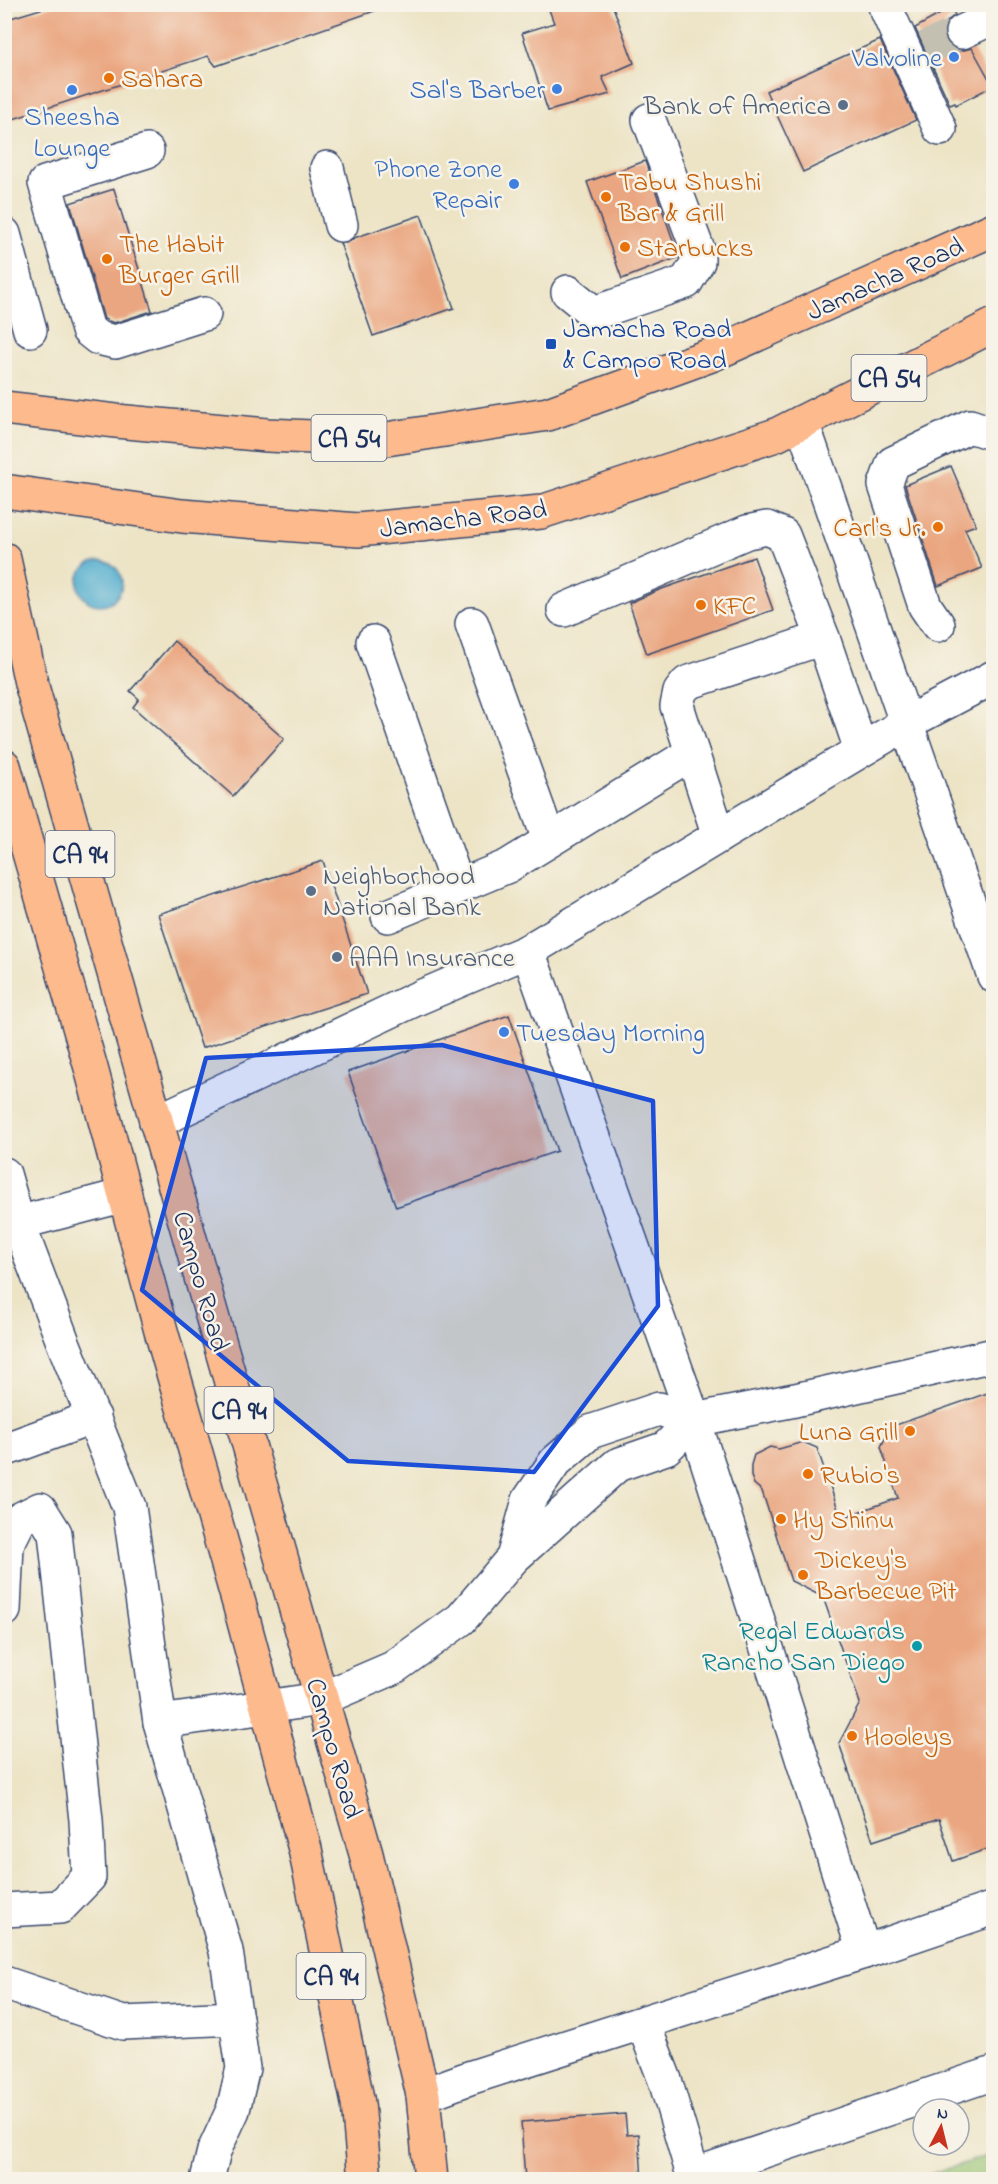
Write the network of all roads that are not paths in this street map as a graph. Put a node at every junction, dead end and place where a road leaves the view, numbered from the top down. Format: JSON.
{"nodes":[{"id":1,"x":884,"y":4,"type":"edge"},
{"id":2,"x":989,"y":4,"type":"edge"},
{"id":3,"x":993,"y":13,"type":"edge"},
{"id":4,"x":993,"y":18,"type":"edge"},
{"id":5,"x":962,"y":32,"type":"tunnel mouth"},
{"id":6,"x":649,"y":120,"type":"dead end"},
{"id":7,"x":940,"y":129,"type":"dead end"},
{"id":8,"x":147,"y":151,"type":"dead end"},
{"id":9,"x":327,"y":168,"type":"dead end"},
{"id":10,"x":341,"y":225,"type":"dead end"},
{"id":11,"x":993,"y":229,"type":"edge"},
{"id":12,"x":4,"y":234,"type":"edge"},
{"id":13,"x":568,"y":292,"type":"dead end"},
{"id":14,"x":204,"y":314,"type":"dead end"},
{"id":15,"x":993,"y":325,"type":"edge"},
{"id":16,"x":30,"y":330,"type":"dead end"},
{"id":17,"x":4,"y":408,"type":"edge"},
{"id":18,"x":802,"y":422,"type":"junction"},
{"id":19,"x":993,"y":434,"type":"edge"},
{"id":20,"x":4,"y":491,"type":"edge"},
{"id":21,"x":4,"y":560,"type":"edge"},
{"id":22,"x":564,"y":610,"type":"dead end"},
{"id":23,"x":472,"y":624,"type":"dead end"},
{"id":24,"x":938,"y":625,"type":"dead end"},
{"id":25,"x":824,"y":638,"type":"junction"},
{"id":26,"x":373,"y":642,"type":"dead end"},
{"id":27,"x":993,"y":677,"type":"edge"},
{"id":28,"x":905,"y":724,"type":"junction"},
{"id":29,"x":861,"y":750,"type":"junction"},
{"id":30,"x":692,"y":753,"type":"junction"},
{"id":31,"x":4,"y":766,"type":"edge"},
{"id":32,"x":719,"y":836,"type":"junction"},
{"id":33,"x":549,"y":840,"type":"junction"},
{"id":34,"x":458,"y":887,"type":"junction"},
{"id":35,"x":388,"y":916,"type":"dead end"},
{"id":36,"x":528,"y":951,"type":"junction"},
{"id":37,"x":993,"y":976,"type":"edge"},
{"id":38,"x":156,"y":1122,"type":"junction"},
{"id":39,"x":4,"y":1173,"type":"edge"},
{"id":40,"x":125,"y":1195,"type":"junction"},
{"id":41,"x":18,"y":1222,"type":"junction"},
{"id":42,"x":993,"y":1354,"type":"edge"},
{"id":43,"x":94,"y":1418,"type":"junction"},
{"id":44,"x":694,"y":1420,"type":"junction"},
{"id":45,"x":4,"y":1450,"type":"edge"},
{"id":46,"x":513,"y":1558,"type":"junction"},
{"id":47,"x":4,"y":1610,"type":"edge"},
{"id":48,"x":321,"y":1699,"type":"junction"},
{"id":49,"x":267,"y":1708,"type":"junction"},
{"id":50,"x":160,"y":1722,"type":"junction"},
{"id":51,"x":993,"y":1908,"type":"edge"},
{"id":52,"x":4,"y":1910,"type":"edge"},
{"id":53,"x":864,"y":1952,"type":"junction"},
{"id":54,"x":4,"y":1983,"type":"edge"},
{"id":55,"x":236,"y":2018,"type":"junction"},
{"id":56,"x":643,"y":2023,"type":"junction"},
{"id":57,"x":993,"y":2073,"type":"edge"},
{"id":58,"x":423,"y":2096,"type":"junction"},
{"id":59,"x":693,"y":2177,"type":"edge"},
{"id":60,"x":207,"y":2180,"type":"edge"},
{"id":61,"x":365,"y":2180,"type":"edge"},
{"id":62,"x":430,"y":2180,"type":"edge"}],
"edges":[{"from":1,"to":7,"type":"lane"},
{"from":2,"to":3,"type":"lane"},
{"from":4,"to":5,"type":"lane"},
{"from":6,"to":13,"type":"lane"},
{"from":8,"to":14,"type":"lane"},
{"from":9,"to":10,"type":"lane"},
{"from":11,"to":17,"type":"main road","name":"Jamacha Road","number":"CA 54"},
{"from":12,"to":16,"type":"lane"},
{"from":15,"to":18,"type":"main road","name":"Jamacha Road","number":"CA 54"},
{"from":18,"to":20,"type":"main road","name":"Jamacha Road","number":"CA 54"},
{"from":18,"to":28,"type":"lane"},
{"from":19,"to":24,"type":"lane"},
{"from":21,"to":38,"type":"main road","name":"Campo Road","number":"CA 94"},
{"from":22,"to":25,"type":"lane"},
{"from":23,"to":33,"type":"lane"},
{"from":25,"to":29,"type":"lane"},
{"from":25,"to":30,"type":"lane"},
{"from":26,"to":34,"type":"lane"},
{"from":27,"to":28,"type":"lane"},
{"from":28,"to":29,"type":"lane"},
{"from":28,"to":37,"type":"lane"},
{"from":29,"to":32,"type":"lane"},
{"from":30,"to":32,"type":"lane"},
{"from":30,"to":33,"type":"lane"},
{"from":31,"to":40,"type":"main road","name":"Campo Road","number":"CA 94"},
{"from":32,"to":36,"type":"lane"},
{"from":33,"to":34,"type":"lane"},
{"from":34,"to":35,"type":"lane"},
{"from":36,"to":38,"type":"lane"},
{"from":36,"to":44,"type":"lane"},
{"from":38,"to":48,"type":"main road","name":"Campo Road","number":"CA 94"},
{"from":39,"to":41,"type":"lane"},
{"from":40,"to":41,"type":"lane"},
{"from":40,"to":49,"type":"main road","name":"Campo Road","number":"CA 94"},
{"from":41,"to":43,"type":"lane"},
{"from":42,"to":44,"type":"lane"},
{"from":43,"to":45,"type":"lane"},
{"from":43,"to":50,"type":"lane"},
{"from":44,"to":46,"type":"lane"},
{"from":44,"to":46,"type":"lane"},
{"from":44,"to":53,"type":"lane"},
{"from":46,"to":48,"type":"lane"},
{"from":47,"to":52,"type":"lane"},
{"from":48,"to":49,"type":"lane"},
{"from":48,"to":58,"type":"main road","name":"Campo Road","number":"CA 94"},
{"from":49,"to":50,"type":"lane"},
{"from":49,"to":61,"type":"main road","name":"Campo Road","number":"CA 94"},
{"from":50,"to":55,"type":"lane"},
{"from":51,"to":53,"type":"lane"},
{"from":53,"to":56,"type":"lane"},
{"from":54,"to":55,"type":"lane"},
{"from":55,"to":60,"type":"lane"},
{"from":56,"to":58,"type":"lane"},
{"from":56,"to":59,"type":"lane"},
{"from":57,"to":59,"type":"lane"},
{"from":58,"to":62,"type":"main road","name":"Campo Road","number":"CA 94"}]}
